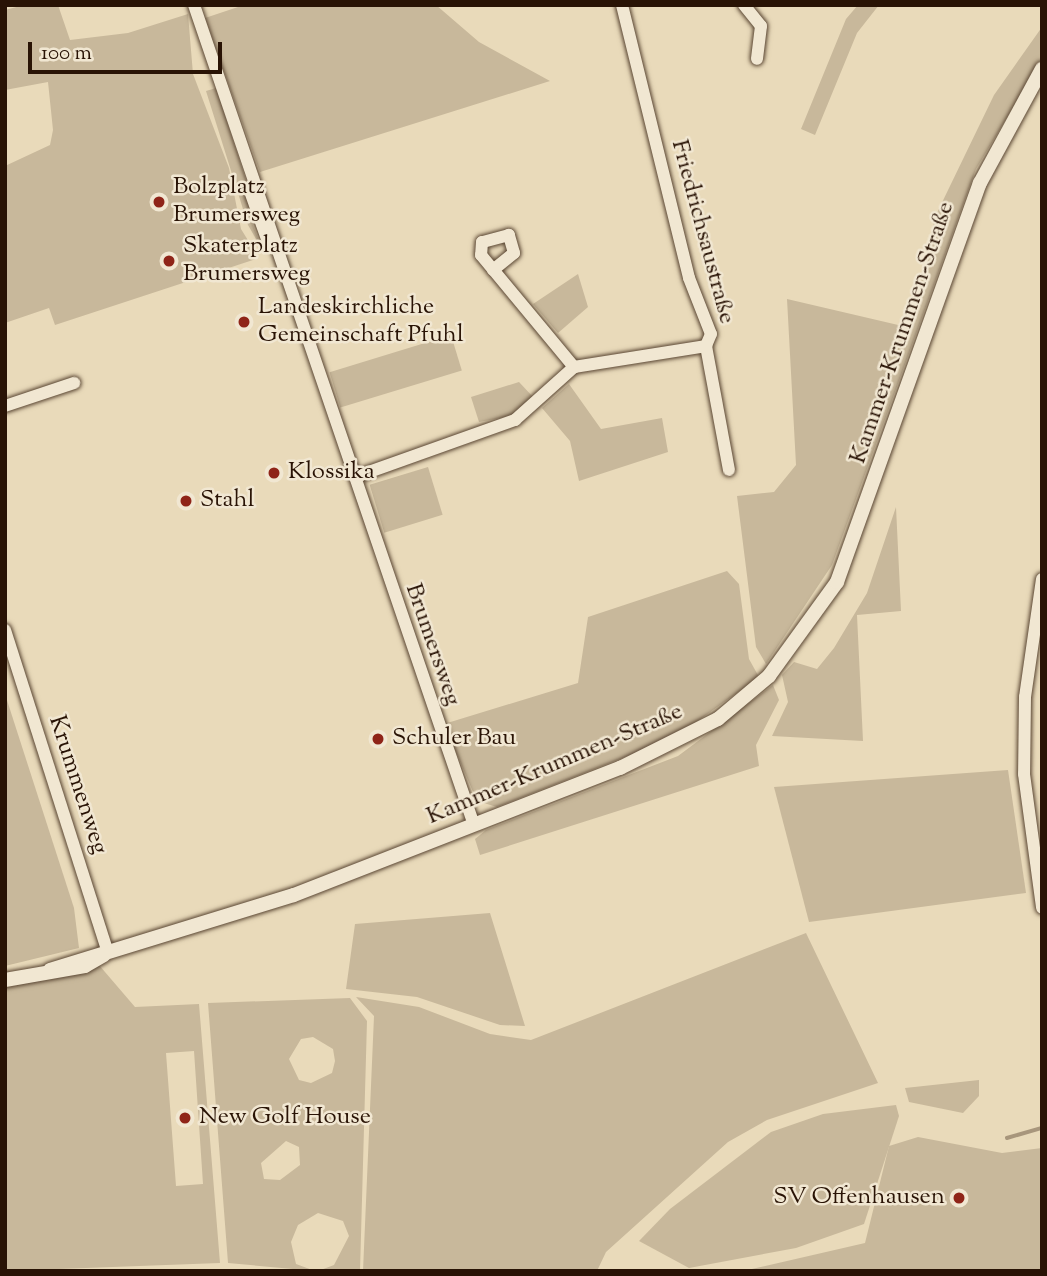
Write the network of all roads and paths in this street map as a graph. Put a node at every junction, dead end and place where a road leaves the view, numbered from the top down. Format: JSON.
{"nodes":[{"id":1,"x":194,"y":5,"type":"edge"},
{"id":2,"x":622,"y":5,"type":"edge"},
{"id":3,"x":744,"y":5,"type":"edge"},
{"id":4,"x":757,"y":59,"type":"dead end"},
{"id":5,"x":1042,"y":69,"type":"edge"},
{"id":6,"x":493,"y":270,"type":"dead end"},
{"id":7,"x":706,"y":346,"type":"junction"},
{"id":8,"x":574,"y":367,"type":"junction"},
{"id":9,"x":74,"y":383,"type":"dead end"},
{"id":10,"x":5,"y":405,"type":"edge"},
{"id":11,"x":729,"y":470,"type":"dead end"},
{"id":12,"x":355,"y":477,"type":"junction"},
{"id":13,"x":1042,"y":579,"type":"edge"},
{"id":14,"x":5,"y":630,"type":"edge"},
{"id":15,"x":474,"y":825,"type":"junction"},
{"id":16,"x":1042,"y":908,"type":"edge"},
{"id":17,"x":108,"y":952,"type":"junction"},
{"id":18,"x":5,"y":980,"type":"edge"}],
"edges":[{"from":1,"to":12,"type":"street","name":"Brumersweg"},
{"from":2,"to":7,"type":"street","name":"Friedrichsaustraße"},
{"from":3,"to":4,"type":"street"},
{"from":5,"to":15,"type":"street","name":"Kammer-Krummen-Straße"},
{"from":6,"to":8,"type":"street"},
{"from":7,"to":8,"type":"street"},
{"from":7,"to":11,"type":"street","name":"Friedrichsaustraße"},
{"from":8,"to":12,"type":"street"},
{"from":9,"to":10,"type":"street"},
{"from":12,"to":15,"type":"street","name":"Brumersweg"},
{"from":13,"to":16,"type":"street"},
{"from":14,"to":17,"type":"street","name":"Krummenweg"},
{"from":15,"to":17,"type":"street","name":"Kammer-Krummen-Straße"},
{"from":17,"to":18,"type":"street","name":"Kammer-Krummen-Straße"}]}
